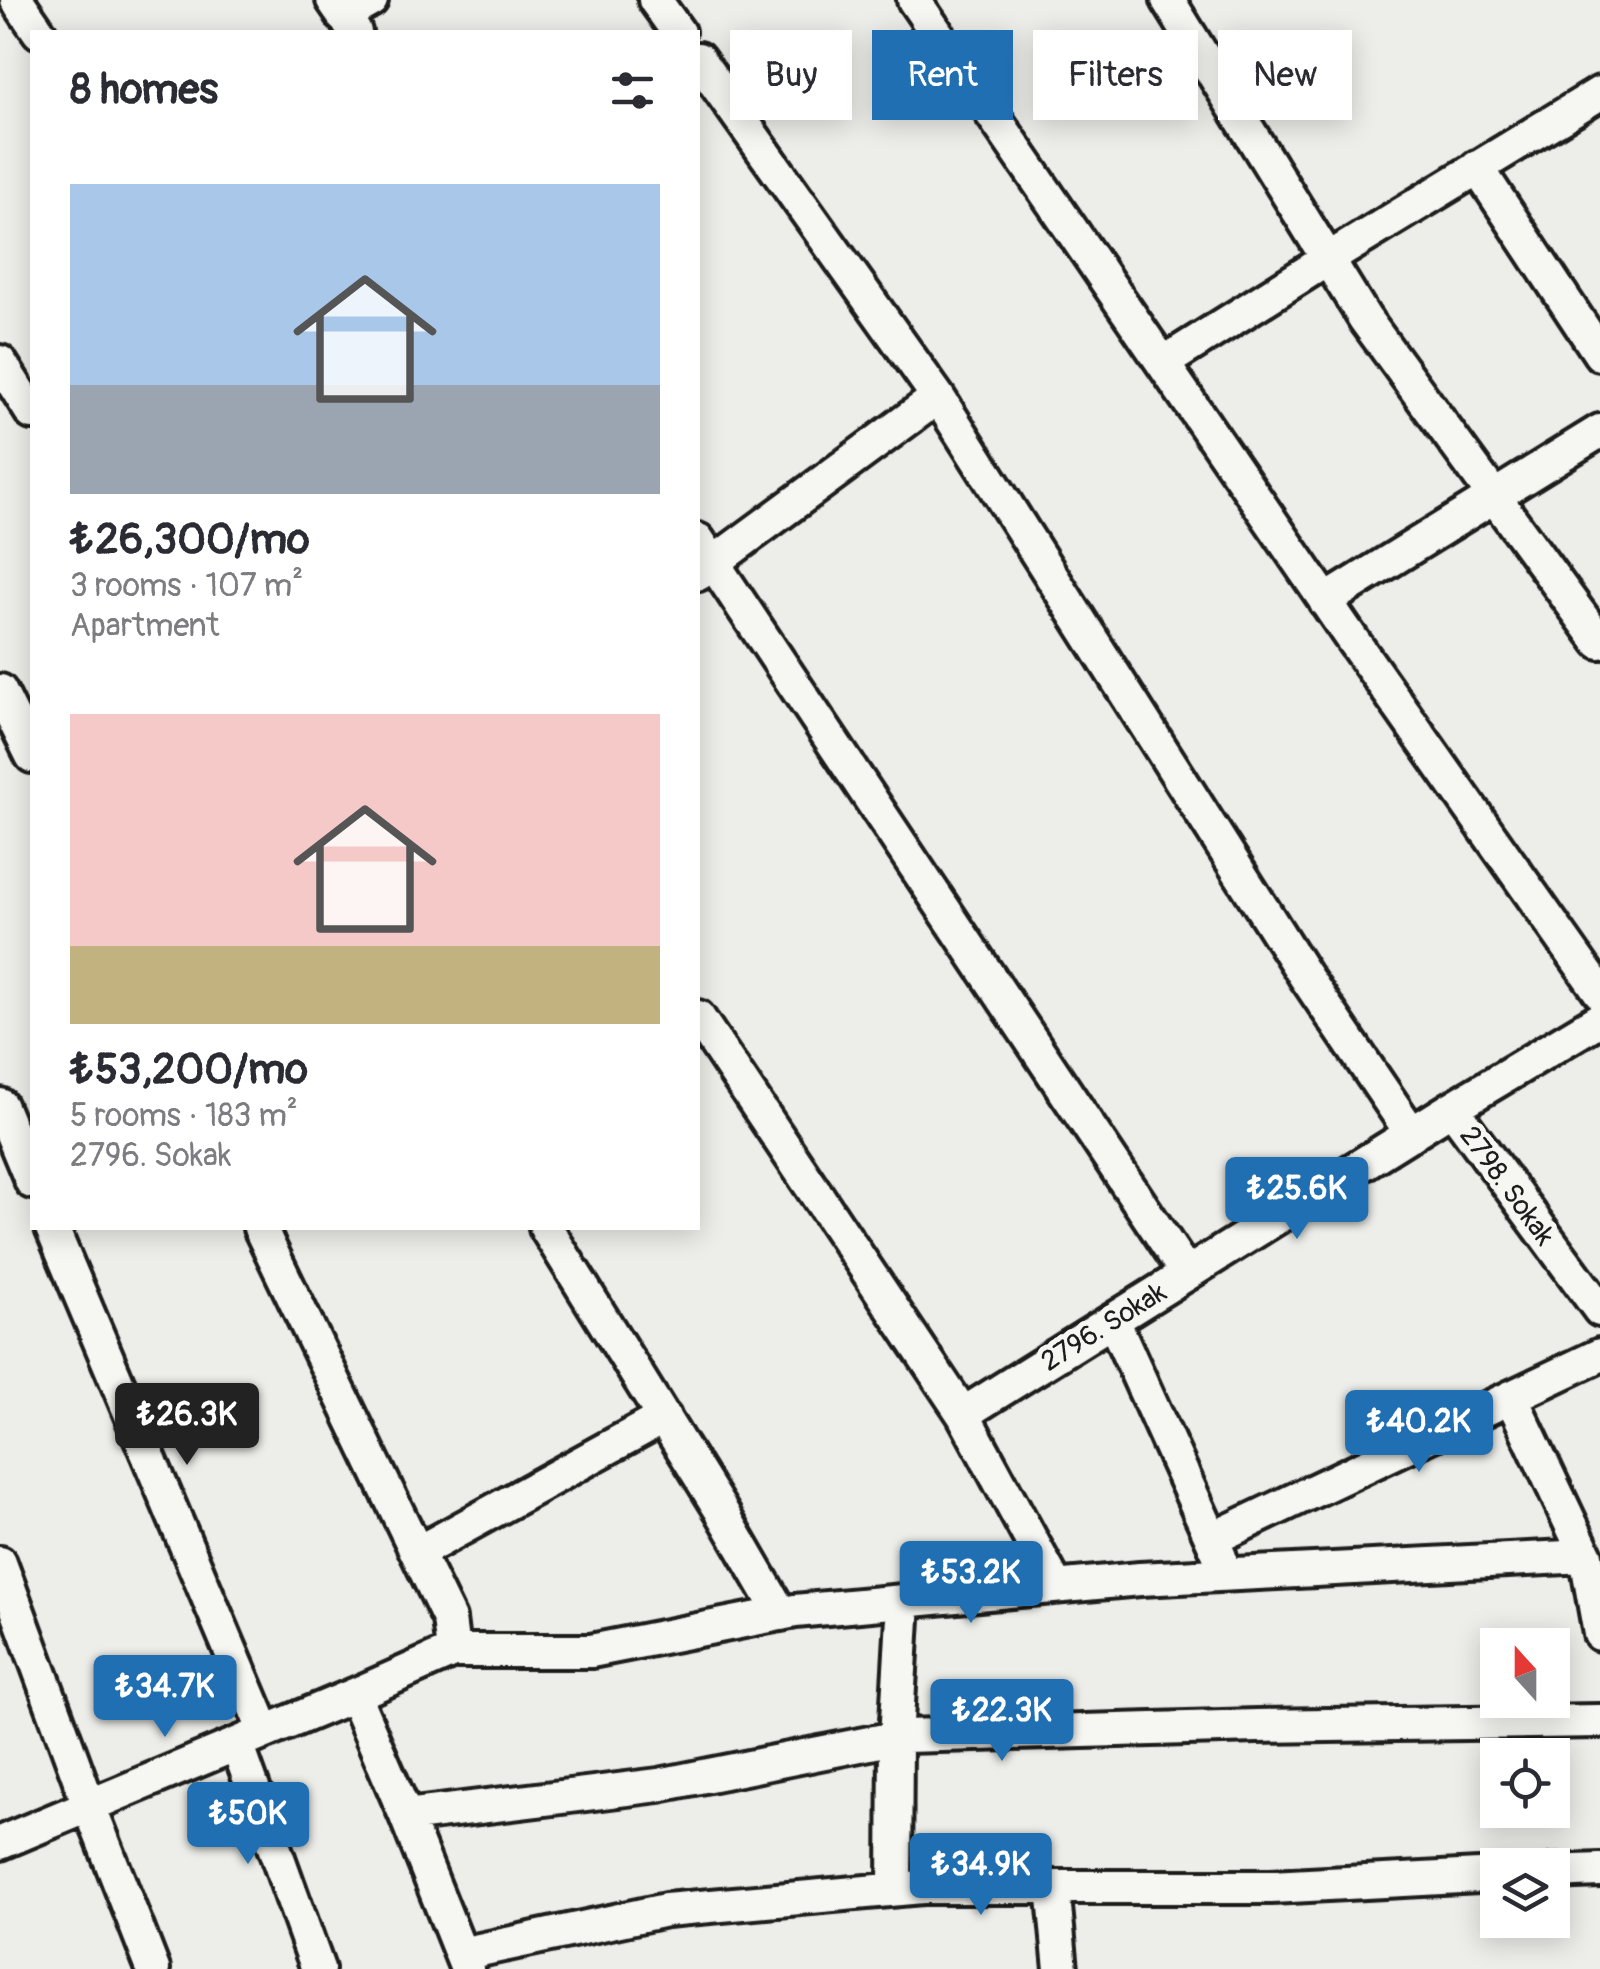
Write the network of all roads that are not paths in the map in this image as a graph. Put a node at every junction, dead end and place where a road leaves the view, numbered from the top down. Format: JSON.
{"nodes":[{"id":1,"x":17,"y":0,"type":"edge"},
{"id":2,"x":655,"y":0,"type":"edge"},
{"id":3,"x":914,"y":0,"type":"edge"},
{"id":4,"x":1168,"y":0,"type":"edge"},
{"id":5,"x":38,"y":30,"type":"edge"},
{"id":6,"x":677,"y":30,"type":"edge"},
{"id":7,"x":700,"y":62,"type":"edge"},
{"id":8,"x":1600,"y":92,"type":"edge"},
{"id":9,"x":1477,"y":168,"type":"junction"},
{"id":10,"x":1328,"y":259,"type":"junction"},
{"id":11,"x":1600,"y":354,"type":"edge"},
{"id":12,"x":0,"y":362,"type":"edge"},
{"id":13,"x":1163,"y":363,"type":"junction"},
{"id":14,"x":938,"y":397,"type":"junction"},
{"id":15,"x":30,"y":410,"type":"edge"},
{"id":16,"x":1600,"y":430,"type":"edge"},
{"id":17,"x":1493,"y":497,"type":"junction"},
{"id":18,"x":703,"y":559,"type":"edge"},
{"id":19,"x":1325,"y":601,"type":"junction"},
{"id":20,"x":1600,"y":642,"type":"edge"},
{"id":21,"x":0,"y":690,"type":"edge"},
{"id":22,"x":30,"y":752,"type":"edge"},
{"id":23,"x":1600,"y":992,"type":"edge"},
{"id":24,"x":1600,"y":1018,"type":"edge"},
{"id":25,"x":700,"y":1020,"type":"edge"},
{"id":26,"x":0,"y":1105,"type":"edge"},
{"id":27,"x":1452,"y":1108,"type":"junction"},
{"id":28,"x":1412,"y":1134,"type":"junction"},
{"id":29,"x":30,"y":1177,"type":"edge"},
{"id":30,"x":53,"y":1230,"type":"edge"},
{"id":31,"x":261,"y":1230,"type":"edge"},
{"id":32,"x":547,"y":1230,"type":"edge"},
{"id":33,"x":1187,"y":1274,"type":"junction"},
{"id":34,"x":1600,"y":1310,"type":"edge"},
{"id":35,"x":1113,"y":1320,"type":"junction"},
{"id":36,"x":1600,"y":1354,"type":"edge"},
{"id":37,"x":1511,"y":1397,"type":"junction"},
{"id":38,"x":962,"y":1414,"type":"junction"},
{"id":39,"x":664,"y":1418,"type":"junction"},
{"id":40,"x":1212,"y":1539,"type":"junction"},
{"id":41,"x":418,"y":1553,"type":"junction"},
{"id":42,"x":1586,"y":1556,"type":"junction"},
{"id":43,"x":0,"y":1563,"type":"edge"},
{"id":44,"x":1228,"y":1574,"type":"junction"},
{"id":45,"x":1056,"y":1586,"type":"junction"},
{"id":46,"x":904,"y":1601,"type":"junction"},
{"id":47,"x":781,"y":1614,"type":"junction"},
{"id":48,"x":1600,"y":1634,"type":"edge"},
{"id":49,"x":454,"y":1651,"type":"junction"},
{"id":50,"x":354,"y":1695,"type":"junction"},
{"id":51,"x":1600,"y":1721,"type":"edge"},
{"id":52,"x":251,"y":1738,"type":"junction"},
{"id":53,"x":896,"y":1738,"type":"junction"},
{"id":54,"x":89,"y":1805,"type":"junction"},
{"id":55,"x":406,"y":1816,"type":"junction"},
{"id":56,"x":0,"y":1843,"type":"edge"},
{"id":57,"x":1600,"y":1870,"type":"edge"},
{"id":58,"x":1570,"y":1871,"type":"edge"},
{"id":59,"x":1480,"y":1876,"type":"edge"},
{"id":60,"x":1053,"y":1887,"type":"junction"},
{"id":61,"x":894,"y":1889,"type":"junction"},
{"id":62,"x":464,"y":1962,"type":"edge"},
{"id":63,"x":154,"y":1969,"type":"edge"},
{"id":64,"x":318,"y":1969,"type":"edge"},
{"id":65,"x":1061,"y":1969,"type":"edge"}],
"edges":[{"from":1,"to":5,"type":"street"},
{"from":2,"to":6,"type":"street"},
{"from":3,"to":13,"type":"street"},
{"from":4,"to":10,"type":"street"},
{"from":7,"to":14,"type":"street"},
{"from":8,"to":9,"type":"street"},
{"from":9,"to":10,"type":"street"},
{"from":9,"to":11,"type":"street"},
{"from":10,"to":13,"type":"street"},
{"from":10,"to":17,"type":"street"},
{"from":12,"to":15,"type":"street"},
{"from":13,"to":19,"type":"street"},
{"from":14,"to":18,"type":"street"},
{"from":14,"to":28,"type":"street"},
{"from":16,"to":17,"type":"street"},
{"from":17,"to":19,"type":"street"},
{"from":17,"to":20,"type":"street"},
{"from":18,"to":33,"type":"street"},
{"from":19,"to":23,"type":"street"},
{"from":21,"to":22,"type":"street"},
{"from":24,"to":27,"type":"street","name":"2796. Sokak"},
{"from":25,"to":38,"type":"street"},
{"from":26,"to":29,"type":"street"},
{"from":27,"to":28,"type":"street","name":"2796. Sokak"},
{"from":27,"to":34,"type":"street","name":"2798. Sokak"},
{"from":28,"to":33,"type":"street","name":"2796. Sokak"},
{"from":30,"to":52,"type":"street"},
{"from":31,"to":41,"type":"street"},
{"from":32,"to":39,"type":"street"},
{"from":33,"to":35,"type":"street","name":"2796. Sokak"},
{"from":35,"to":38,"type":"street","name":"2796. Sokak"},
{"from":35,"to":40,"type":"street"},
{"from":36,"to":37,"type":"street"},
{"from":37,"to":40,"type":"street"},
{"from":37,"to":42,"type":"street"},
{"from":38,"to":45,"type":"street"},
{"from":39,"to":41,"type":"street"},
{"from":39,"to":47,"type":"street"},
{"from":40,"to":44,"type":"street"},
{"from":41,"to":49,"type":"street"},
{"from":42,"to":44,"type":"street"},
{"from":42,"to":48,"type":"street"},
{"from":43,"to":54,"type":"street"},
{"from":44,"to":45,"type":"street"},
{"from":45,"to":46,"type":"street"},
{"from":46,"to":47,"type":"street"},
{"from":46,"to":53,"type":"street"},
{"from":47,"to":49,"type":"street"},
{"from":49,"to":50,"type":"street"},
{"from":50,"to":52,"type":"street"},
{"from":50,"to":55,"type":"street"},
{"from":51,"to":53,"type":"street"},
{"from":52,"to":54,"type":"street"},
{"from":52,"to":64,"type":"street"},
{"from":53,"to":55,"type":"street"},
{"from":53,"to":61,"type":"street"},
{"from":54,"to":56,"type":"street"},
{"from":54,"to":63,"type":"street"},
{"from":55,"to":62,"type":"street"},
{"from":57,"to":58,"type":"street"},
{"from":59,"to":60,"type":"street"},
{"from":60,"to":61,"type":"street"},
{"from":60,"to":65,"type":"street"},
{"from":61,"to":62,"type":"street"}]}
